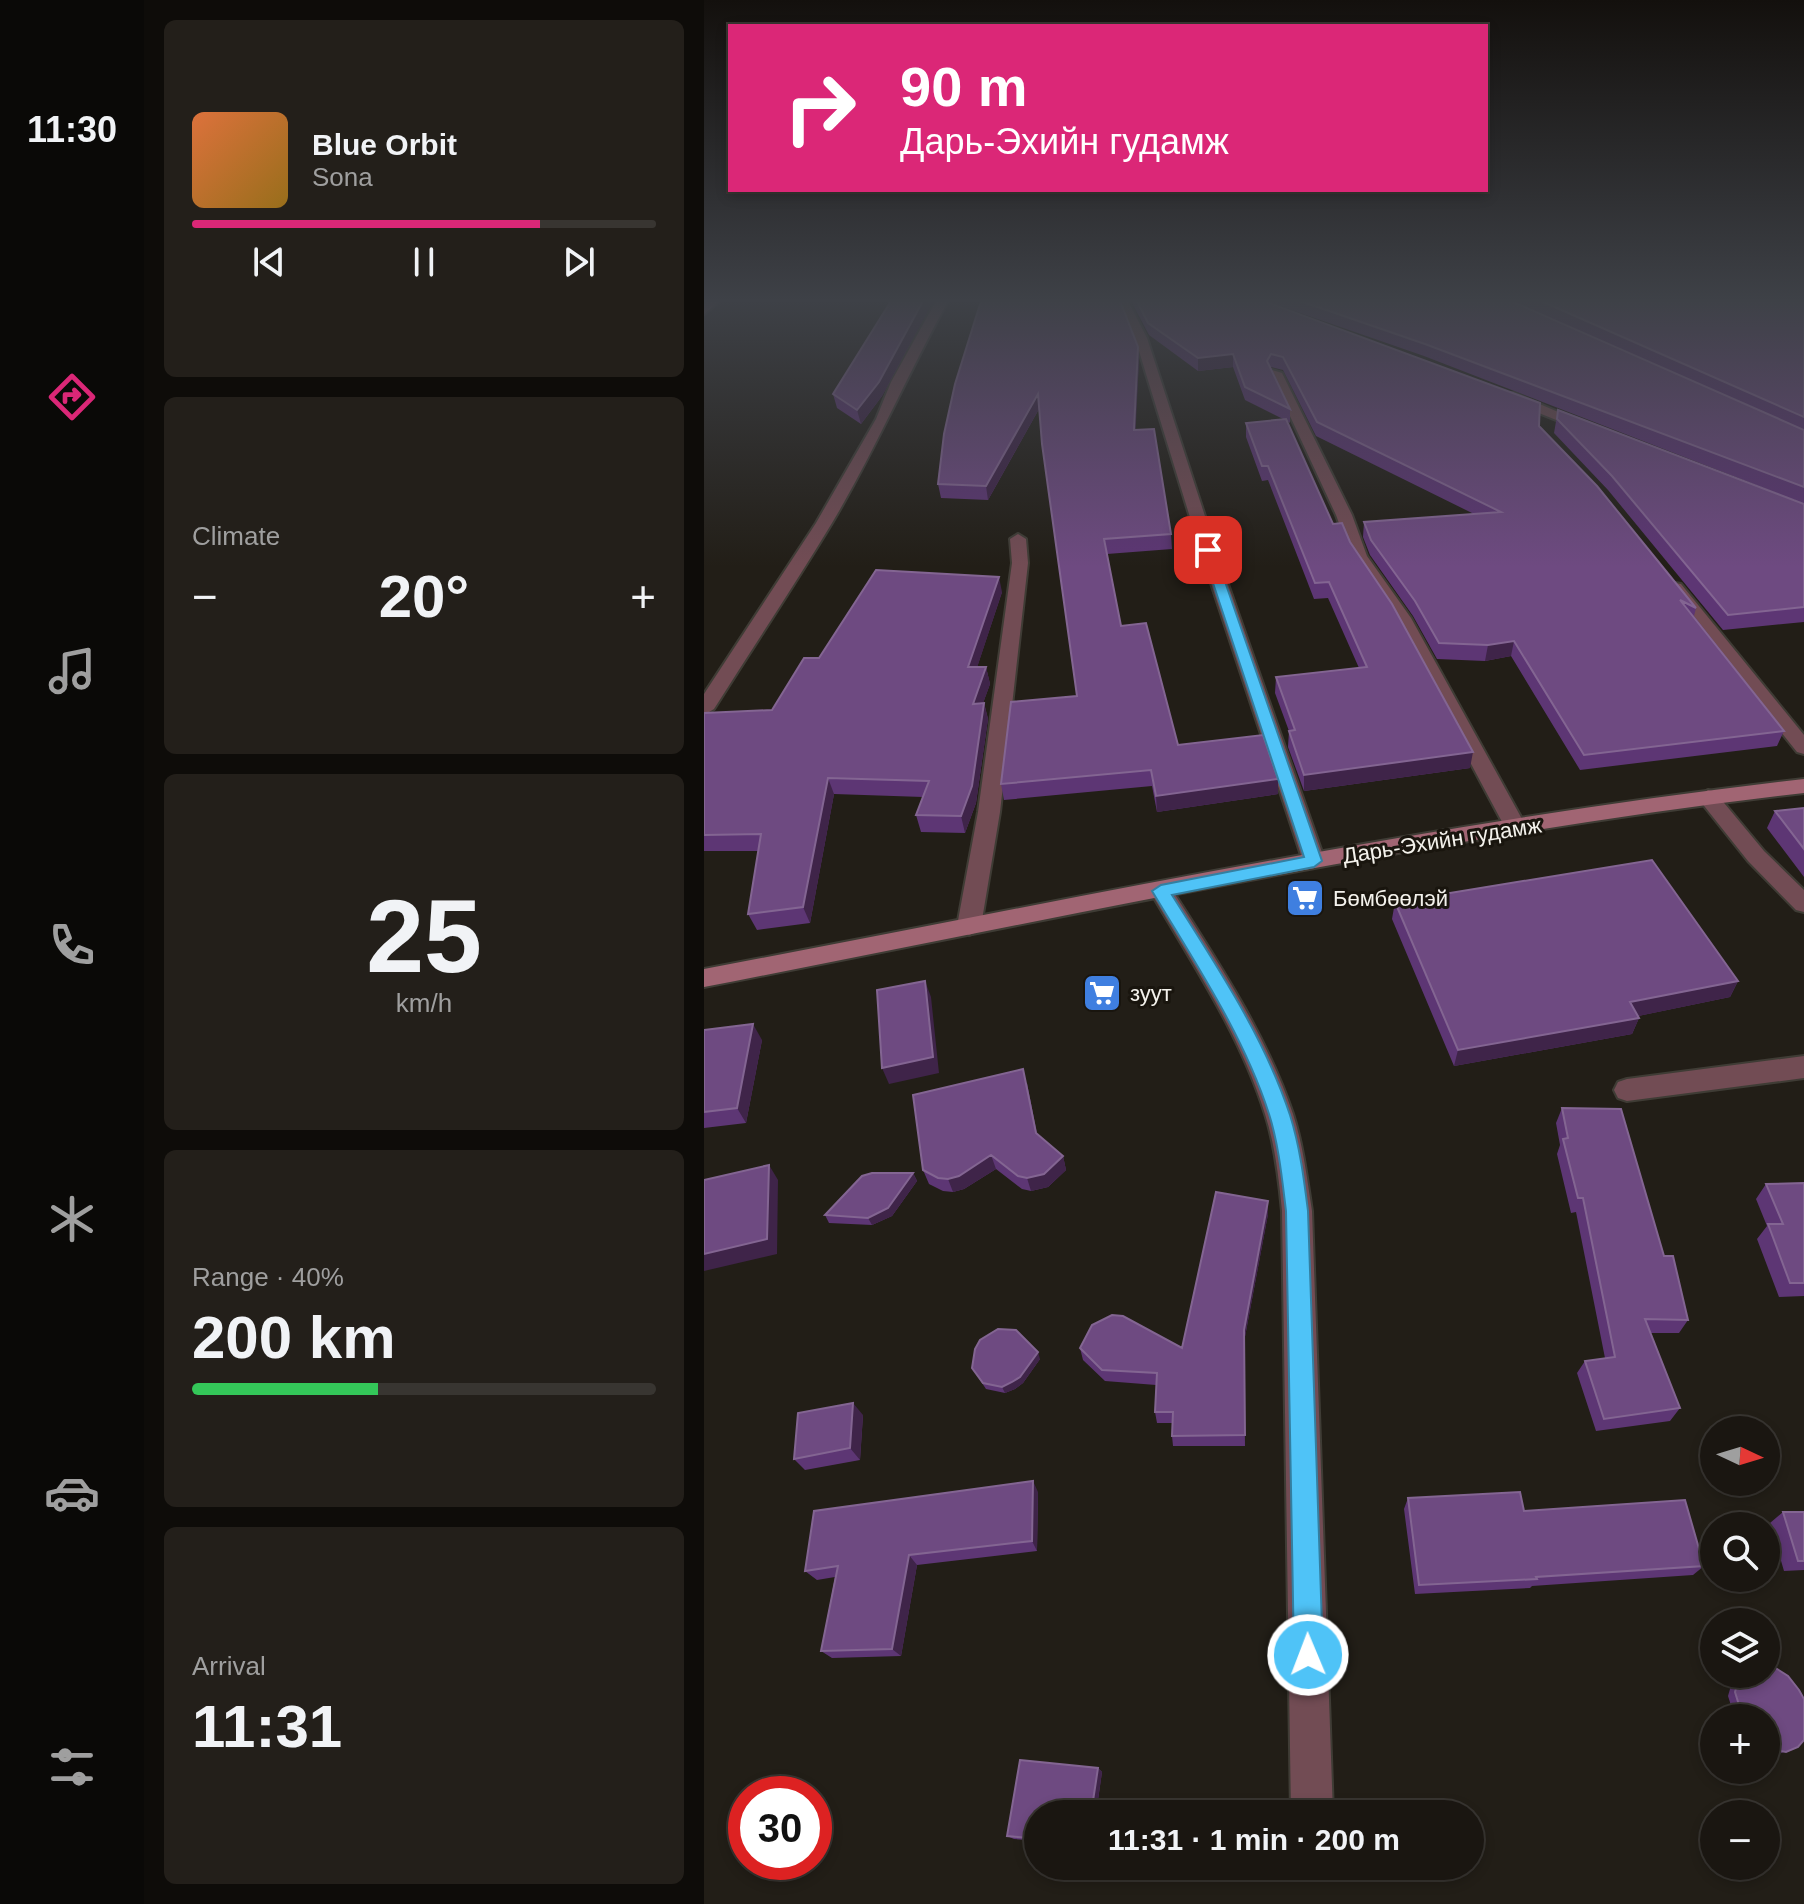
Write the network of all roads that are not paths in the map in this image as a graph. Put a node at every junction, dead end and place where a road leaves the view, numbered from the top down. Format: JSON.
{"nodes":[{"id":1,"x":894,"y":390,"type":"edge"},
{"id":2,"x":1157,"y":390,"type":"edge"},
{"id":3,"x":1284,"y":390,"type":"edge"},
{"id":4,"x":1492,"y":390,"type":"edge"},
{"id":5,"x":1548,"y":411,"type":"junction"},
{"id":6,"x":1544,"y":435,"type":"edge"},
{"id":7,"x":1603,"y":435,"type":"edge"},
{"id":8,"x":1018,"y":539,"type":"dead end"},
{"id":9,"x":1661,"y":571,"type":"edge"},
{"id":10,"x":704,"y":709,"type":"edge"},
{"id":11,"x":1804,"y":748,"type":"edge"},
{"id":12,"x":1804,"y":786,"type":"edge"},
{"id":13,"x":1708,"y":797,"type":"junction"},
{"id":14,"x":1516,"y":828,"type":"junction"},
{"id":15,"x":1314,"y":861,"type":"junction"},
{"id":16,"x":1161,"y":891,"type":"junction"},
{"id":17,"x":1804,"y":904,"type":"edge"},
{"id":18,"x":969,"y":926,"type":"junction"},
{"id":19,"x":704,"y":978,"type":"edge"},
{"id":20,"x":1804,"y":1067,"type":"edge"},
{"id":21,"x":1627,"y":1090,"type":"dead end"},
{"id":22,"x":1312,"y":1800,"type":"edge"}],
"edges":[{"from":1,"to":10,"type":"street"},
{"from":2,"to":15,"type":"street"},
{"from":3,"to":14,"type":"street"},
{"from":4,"to":5,"type":"street"},
{"from":5,"to":6,"type":"street"},
{"from":5,"to":7,"type":"street"},
{"from":8,"to":18,"type":"street"},
{"from":9,"to":11,"type":"street"},
{"from":12,"to":13,"type":"main road","name":"Дарь-Эхийн гудамж"},
{"from":13,"to":14,"type":"main road","name":"Дарь-Эхийн гудамж"},
{"from":13,"to":17,"type":"street"},
{"from":14,"to":15,"type":"main road","name":"Дарь-Эхийн гудамж"},
{"from":15,"to":16,"type":"main road","name":"Дарь-Эхийн гудамж"},
{"from":16,"to":18,"type":"main road","name":"Дарь-Эхийн гудамж"},
{"from":16,"to":22,"type":"street"},
{"from":18,"to":19,"type":"main road","name":"Дарь-Эхийн гудамж"},
{"from":20,"to":21,"type":"street"}]}
